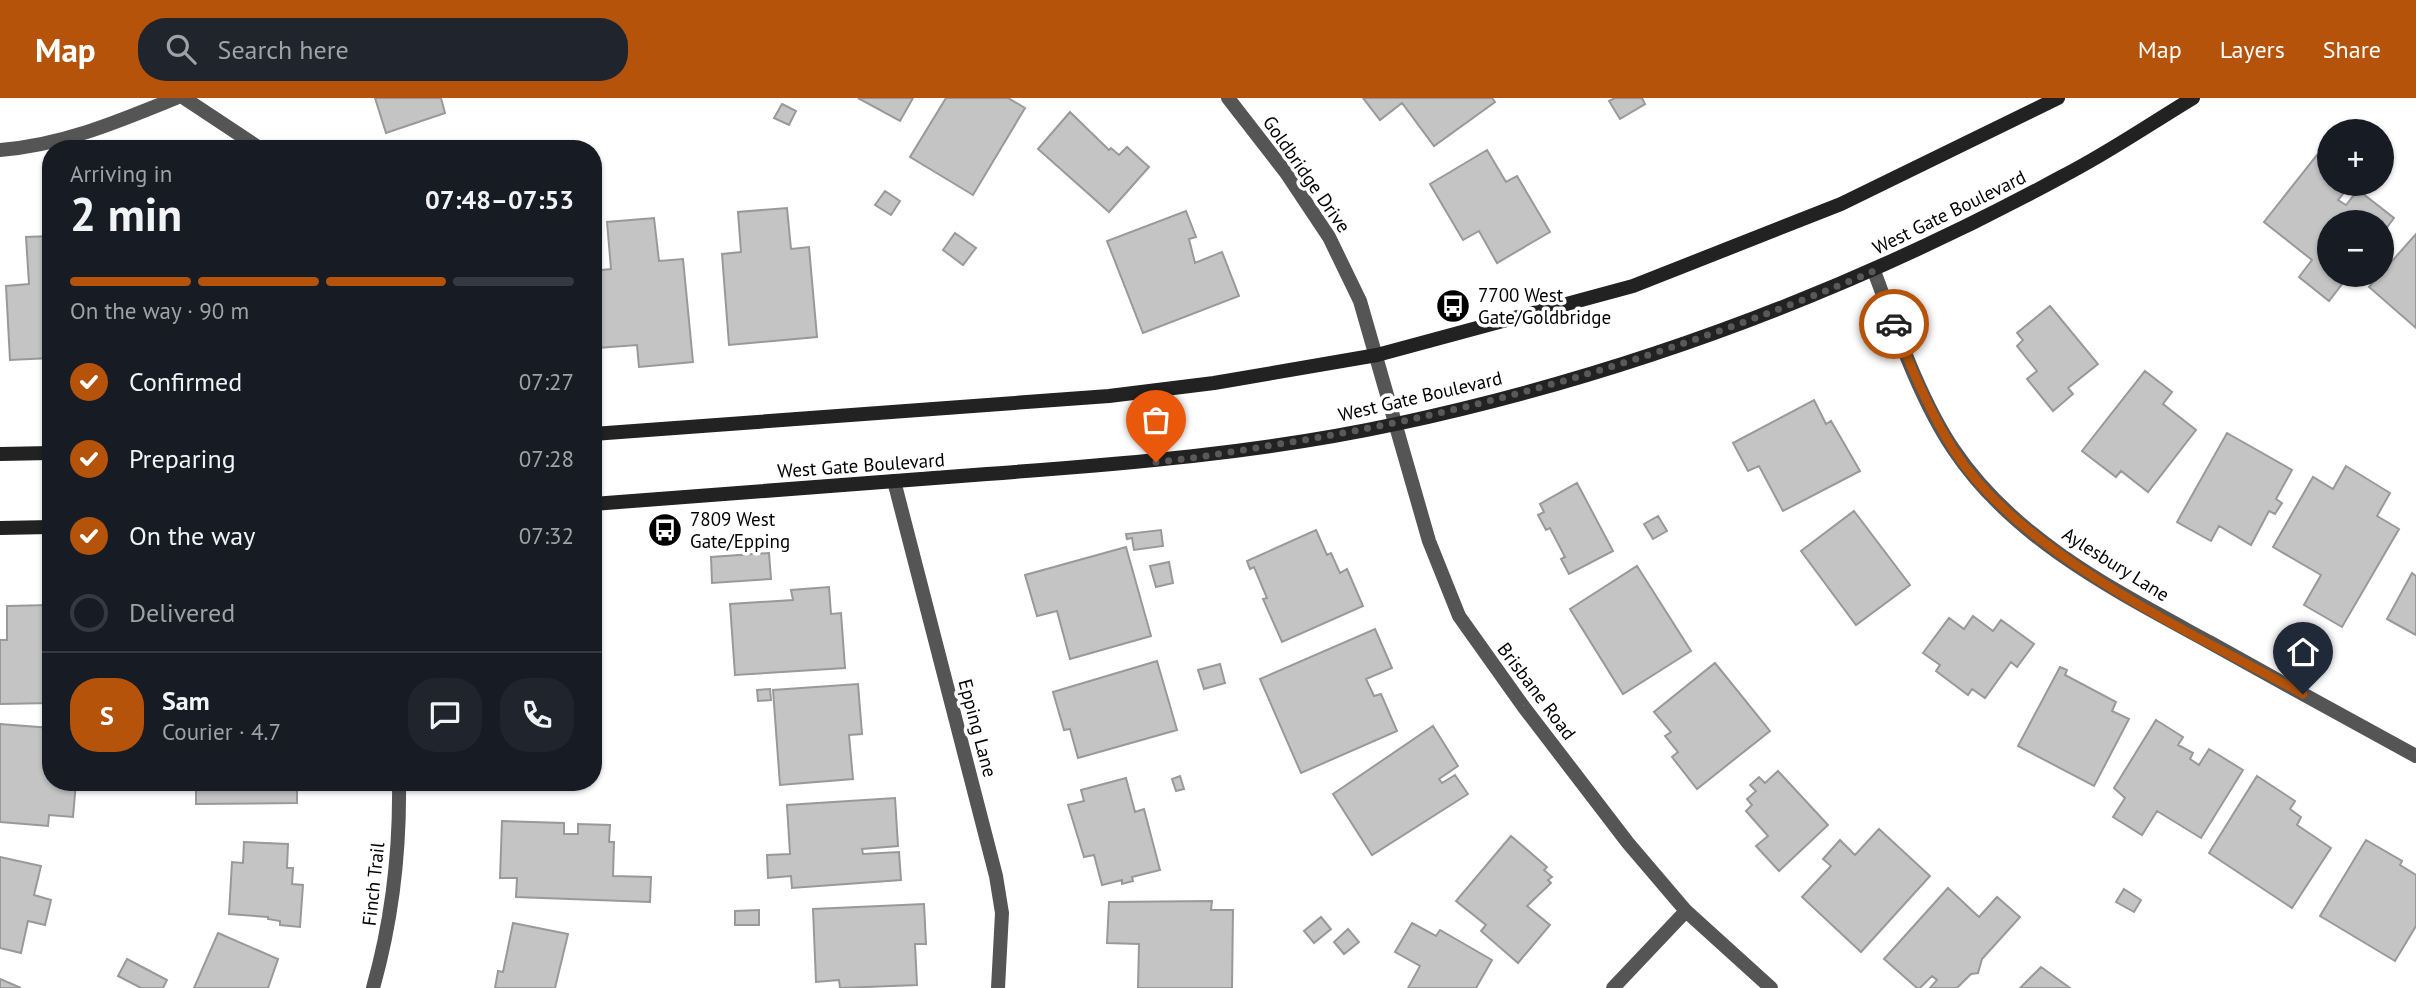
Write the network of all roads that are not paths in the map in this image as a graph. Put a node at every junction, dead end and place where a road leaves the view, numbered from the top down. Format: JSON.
{"nodes":[{"id":1,"x":176,"y":98,"type":"edge"},
{"id":2,"x":184,"y":98,"type":"edge"},
{"id":3,"x":1228,"y":98,"type":"edge"},
{"id":4,"x":2058,"y":98,"type":"edge"},
{"id":5,"x":2193,"y":98,"type":"edge"},
{"id":6,"x":63,"y":140,"type":"edge"},
{"id":7,"x":247,"y":140,"type":"edge"},
{"id":8,"x":42,"y":145,"type":"edge"},
{"id":9,"x":0,"y":150,"type":"edge"},
{"id":10,"x":1874,"y":271,"type":"junction"},
{"id":11,"x":1377,"y":355,"type":"junction"},
{"id":12,"x":1393,"y":425,"type":"junction"},
{"id":13,"x":602,"y":433,"type":"edge"},
{"id":14,"x":42,"y":453,"type":"edge"},
{"id":15,"x":0,"y":454,"type":"edge"},
{"id":16,"x":894,"y":481,"type":"junction"},
{"id":17,"x":602,"y":502,"type":"edge"},
{"id":18,"x":42,"y":527,"type":"edge"},
{"id":19,"x":0,"y":528,"type":"edge"},
{"id":20,"x":2416,"y":756,"type":"edge"},
{"id":21,"x":398,"y":791,"type":"edge"},
{"id":22,"x":1686,"y":911,"type":"junction"},
{"id":23,"x":373,"y":988,"type":"edge"},
{"id":24,"x":998,"y":988,"type":"edge"},
{"id":25,"x":1614,"y":988,"type":"edge"},
{"id":26,"x":1771,"y":988,"type":"edge"}],
"edges":[{"from":1,"to":6,"type":"street"},
{"from":2,"to":7,"type":"street"},
{"from":3,"to":11,"type":"street","name":"Goldbridge Drive"},
{"from":4,"to":11,"type":"main road"},
{"from":5,"to":10,"type":"main road","name":"West Gate Boulevard"},
{"from":8,"to":9,"type":"street"},
{"from":10,"to":12,"type":"main road","name":"West Gate Boulevard"},
{"from":10,"to":20,"type":"street","name":"Aylesbury Lane"},
{"from":11,"to":12,"type":"street","name":"Brisbane Road"},
{"from":11,"to":13,"type":"main road"},
{"from":12,"to":16,"type":"main road","name":"West Gate Boulevard"},
{"from":12,"to":22,"type":"street","name":"Brisbane Road"},
{"from":14,"to":15,"type":"main road"},
{"from":16,"to":17,"type":"main road","name":"West Gate Boulevard"},
{"from":16,"to":24,"type":"street","name":"Epping Lane"},
{"from":18,"to":19,"type":"main road"},
{"from":21,"to":23,"type":"street","name":"Finch Trail"},
{"from":22,"to":25,"type":"street"},
{"from":22,"to":26,"type":"street","name":"Brisbane Road"}]}
